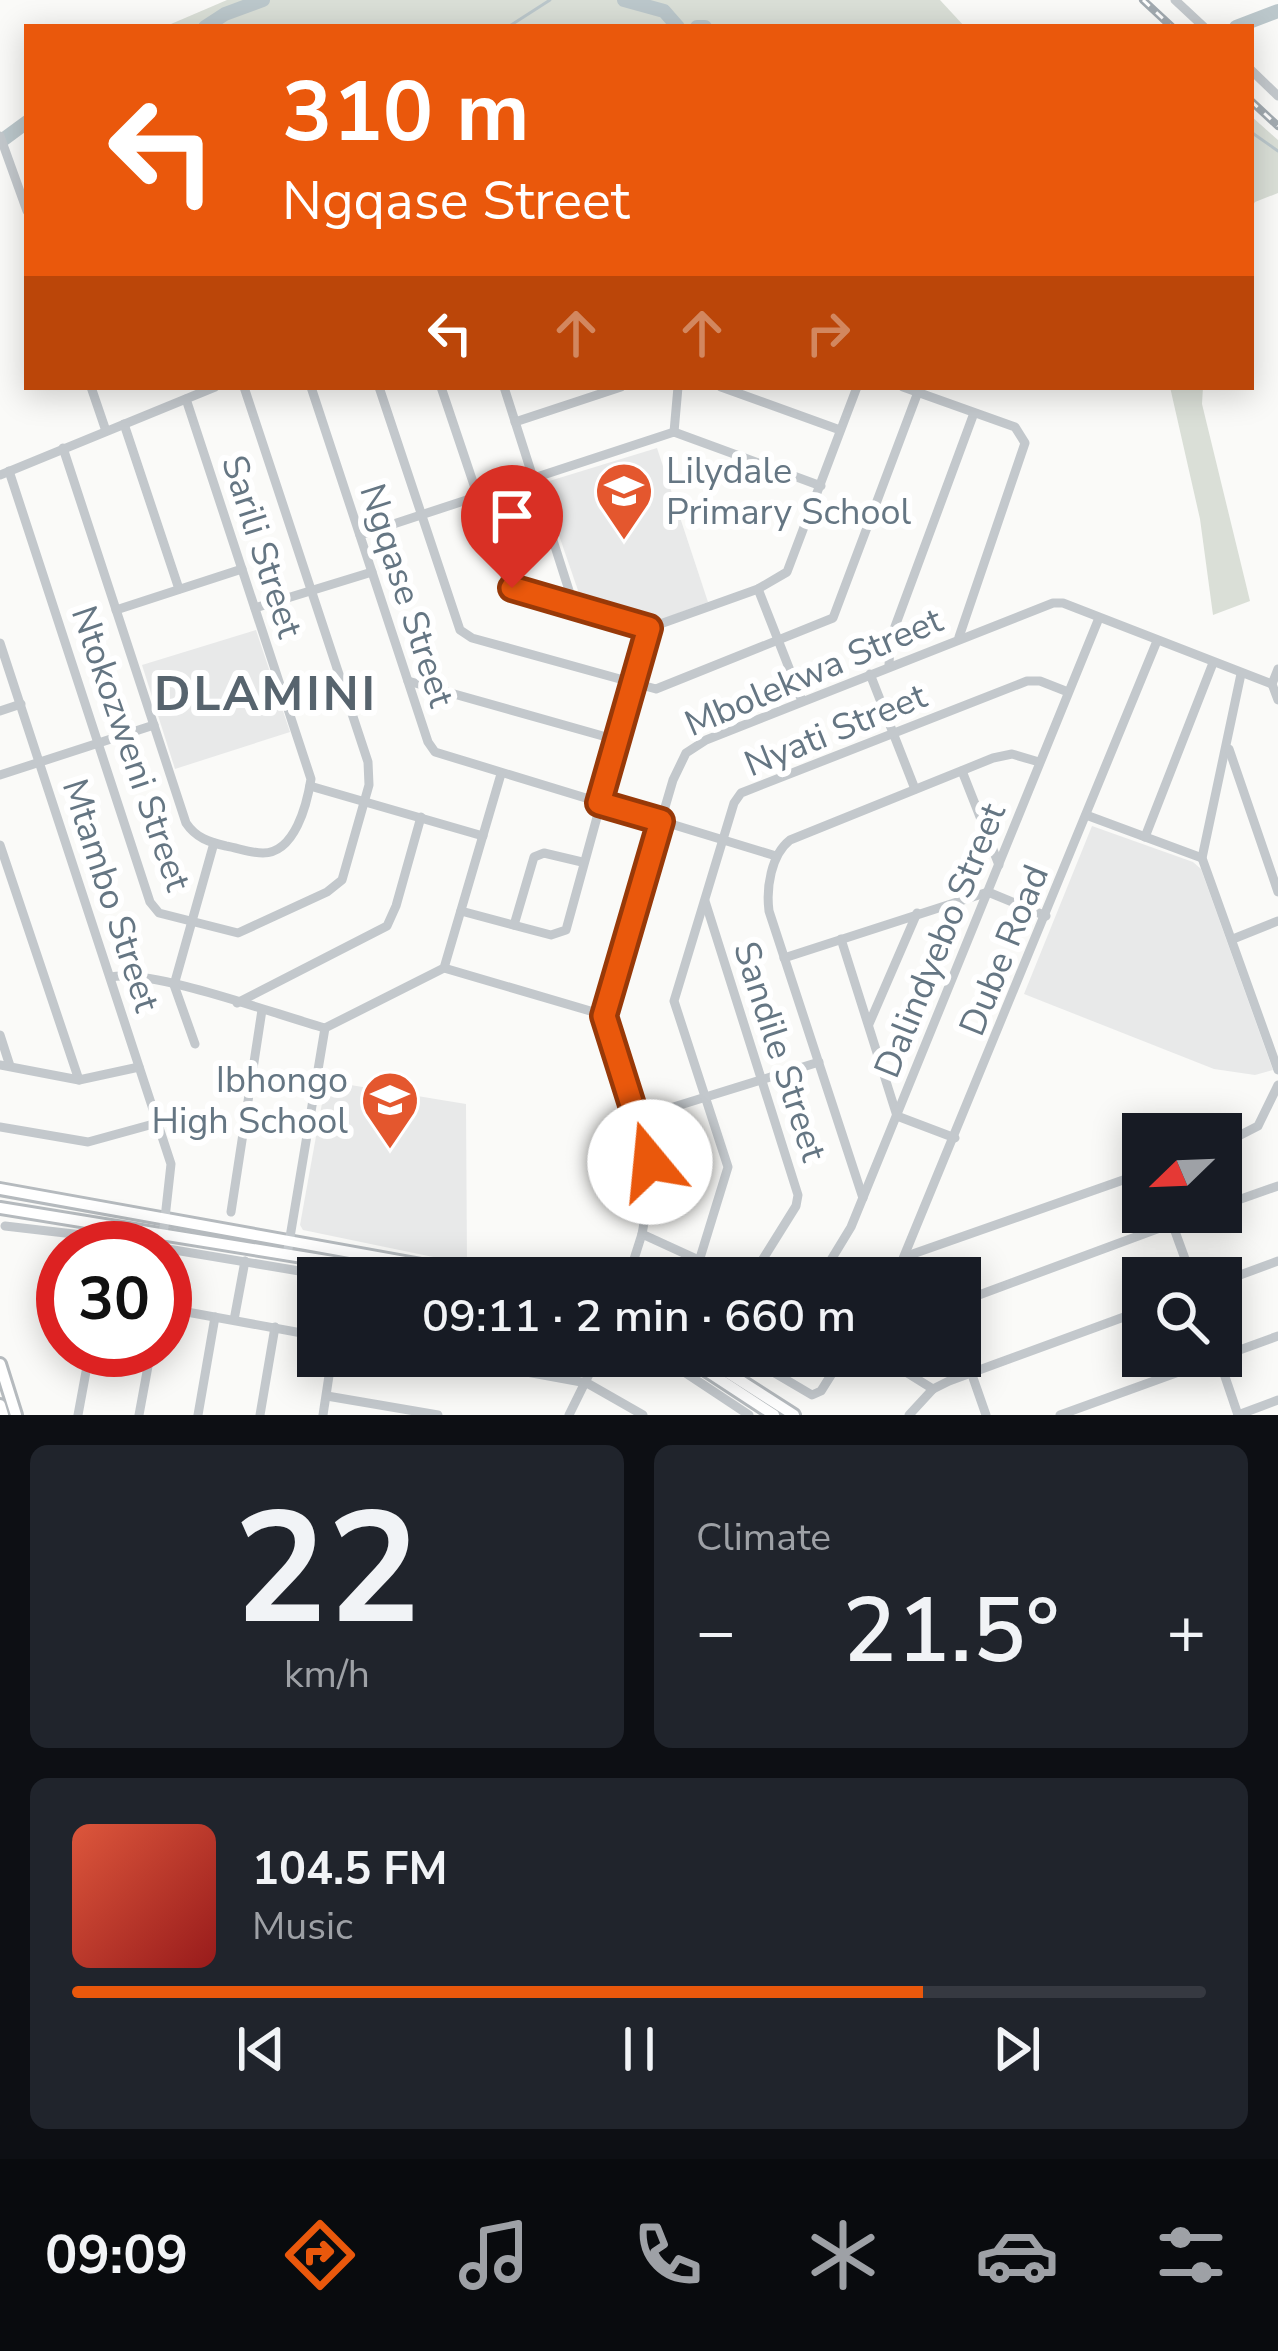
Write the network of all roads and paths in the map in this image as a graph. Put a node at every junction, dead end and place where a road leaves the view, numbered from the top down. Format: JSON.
{"nodes":[{"id":1,"x":1175,"y":0,"type":"edge"},
{"id":2,"x":1201,"y":24,"type":"edge"},
{"id":3,"x":1254,"y":73,"type":"edge"},
{"id":4,"x":1278,"y":96,"type":"edge"},
{"id":5,"x":0,"y":136,"type":"edge"},
{"id":6,"x":24,"y":203,"type":"edge"},
{"id":7,"x":92,"y":390,"type":"edge"},
{"id":8,"x":207,"y":390,"type":"edge"},
{"id":9,"x":245,"y":390,"type":"edge"},
{"id":10,"x":312,"y":390,"type":"edge"},
{"id":11,"x":380,"y":390,"type":"edge"},
{"id":12,"x":442,"y":390,"type":"edge"},
{"id":13,"x":505,"y":390,"type":"edge"},
{"id":14,"x":612,"y":390,"type":"edge"},
{"id":15,"x":678,"y":390,"type":"edge"},
{"id":16,"x":730,"y":390,"type":"edge"},
{"id":17,"x":855,"y":390,"type":"edge"},
{"id":18,"x":912,"y":390,"type":"edge"},
{"id":19,"x":918,"y":392,"type":"junction"},
{"id":20,"x":186,"y":398,"type":"junction"},
{"id":21,"x":974,"y":413,"type":"junction"},
{"id":22,"x":515,"y":422,"type":"junction"},
{"id":23,"x":124,"y":424,"type":"junction"},
{"id":24,"x":840,"y":430,"type":"junction"},
{"id":25,"x":106,"y":431,"type":"junction"},
{"id":26,"x":674,"y":432,"type":"junction"},
{"id":27,"x":63,"y":448,"type":"junction"},
{"id":28,"x":4,"y":473,"type":"edge"},
{"id":29,"x":534,"y":478,"type":"junction"},
{"id":30,"x":821,"y":485,"type":"junction"},
{"id":31,"x":477,"y":496,"type":"junction"},
{"id":32,"x":422,"y":515,"type":"junction"},
{"id":33,"x":360,"y":535,"type":"junction"},
{"id":34,"x":242,"y":569,"type":"junction"},
{"id":35,"x":372,"y":572,"type":"junction"},
{"id":36,"x":179,"y":589,"type":"junction"},
{"id":37,"x":758,"y":589,"type":"junction"},
{"id":38,"x":311,"y":590,"type":"junction"},
{"id":39,"x":574,"y":606,"type":"junction"},
{"id":40,"x":255,"y":608,"type":"junction"},
{"id":41,"x":116,"y":610,"type":"junction"},
{"id":42,"x":1099,"y":618,"type":"junction"},
{"id":43,"x":649,"y":628,"type":"junction"},
{"id":44,"x":959,"y":637,"type":"junction"},
{"id":45,"x":1157,"y":641,"type":"junction"},
{"id":46,"x":780,"y":642,"type":"junction"},
{"id":47,"x":0,"y":643,"type":"edge"},
{"id":48,"x":1213,"y":663,"type":"junction"},
{"id":49,"x":889,"y":666,"type":"junction"},
{"id":50,"x":1278,"y":669,"type":"edge"},
{"id":51,"x":870,"y":674,"type":"junction"},
{"id":52,"x":1240,"y":674,"type":"junction"},
{"id":53,"x":408,"y":681,"type":"junction"},
{"id":54,"x":632,"y":683,"type":"junction"},
{"id":55,"x":1272,"y":684,"type":"junction"},
{"id":56,"x":1068,"y":692,"type":"junction"},
{"id":57,"x":1278,"y":700,"type":"edge"},
{"id":58,"x":802,"y":701,"type":"junction"},
{"id":59,"x":21,"y":704,"type":"junction"},
{"id":60,"x":0,"y":711,"type":"edge"},
{"id":61,"x":154,"y":725,"type":"junction"},
{"id":62,"x":893,"y":736,"type":"junction"},
{"id":63,"x":617,"y":740,"type":"junction"},
{"id":64,"x":98,"y":743,"type":"junction"},
{"id":65,"x":1227,"y":744,"type":"junction"},
{"id":66,"x":41,"y":762,"type":"junction"},
{"id":67,"x":1040,"y":762,"type":"junction"},
{"id":68,"x":962,"y":770,"type":"junction"},
{"id":69,"x":501,"y":774,"type":"junction"},
{"id":70,"x":0,"y":775,"type":"edge"},
{"id":71,"x":1220,"y":778,"type":"junction"},
{"id":72,"x":1238,"y":779,"type":"junction"},
{"id":73,"x":310,"y":786,"type":"junction"},
{"id":74,"x":915,"y":789,"type":"junction"},
{"id":75,"x":365,"y":802,"type":"junction"},
{"id":76,"x":599,"y":803,"type":"junction"},
{"id":77,"x":1086,"y":815,"type":"junction"},
{"id":78,"x":421,"y":818,"type":"junction"},
{"id":79,"x":661,"y":821,"type":"junction"},
{"id":80,"x":483,"y":836,"type":"junction"},
{"id":81,"x":1144,"y":836,"type":"junction"},
{"id":82,"x":722,"y":839,"type":"junction"},
{"id":83,"x":214,"y":843,"type":"junction"},
{"id":84,"x":0,"y":845,"type":"edge"},
{"id":85,"x":776,"y":856,"type":"junction"},
{"id":86,"x":1202,"y":858,"type":"junction"},
{"id":87,"x":582,"y":862,"type":"junction"},
{"id":88,"x":999,"y":865,"type":"junction"},
{"id":89,"x":988,"y":892,"type":"junction"},
{"id":90,"x":1278,"y":892,"type":"edge"},
{"id":91,"x":705,"y":902,"type":"junction"},
{"id":92,"x":461,"y":911,"type":"junction"},
{"id":93,"x":917,"y":913,"type":"junction"},
{"id":94,"x":1046,"y":916,"type":"junction"},
{"id":95,"x":193,"y":921,"type":"junction"},
{"id":96,"x":1278,"y":921,"type":"edge"},
{"id":97,"x":514,"y":925,"type":"junction"},
{"id":98,"x":841,"y":939,"type":"junction"},
{"id":99,"x":1233,"y":939,"type":"junction"},
{"id":100,"x":784,"y":958,"type":"junction"},
{"id":101,"x":444,"y":968,"type":"junction"},
{"id":102,"x":111,"y":977,"type":"junction"},
{"id":103,"x":174,"y":985,"type":"junction"},
{"id":104,"x":237,"y":1003,"type":"junction"},
{"id":105,"x":262,"y":1010,"type":"junction"},
{"id":106,"x":604,"y":1016,"type":"junction"},
{"id":107,"x":868,"y":1025,"type":"junction"},
{"id":108,"x":325,"y":1028,"type":"junction"},
{"id":109,"x":0,"y":1035,"type":"edge"},
{"id":110,"x":195,"y":1045,"type":"dead end"},
{"id":111,"x":819,"y":1062,"type":"junction"},
{"id":112,"x":5,"y":1065,"type":"edge"},
{"id":113,"x":139,"y":1067,"type":"junction"},
{"id":114,"x":1278,"y":1070,"type":"edge"},
{"id":115,"x":762,"y":1079,"type":"junction"},
{"id":116,"x":79,"y":1080,"type":"junction"},
{"id":117,"x":1278,"y":1085,"type":"edge"},
{"id":118,"x":705,"y":1097,"type":"junction"},
{"id":119,"x":1275,"y":1105,"type":"edge"},
{"id":120,"x":896,"y":1116,"type":"junction"},
{"id":121,"x":638,"y":1118,"type":"junction"},
{"id":122,"x":157,"y":1123,"type":"junction"},
{"id":123,"x":0,"y":1127,"type":"edge"},
{"id":124,"x":1242,"y":1136,"type":"edge"},
{"id":125,"x":955,"y":1138,"type":"junction"},
{"id":126,"x":1122,"y":1180,"type":"edge"},
{"id":127,"x":1278,"y":1186,"type":"edge"},
{"id":128,"x":0,"y":1189,"type":"edge"},
{"id":129,"x":863,"y":1198,"type":"junction"},
{"id":130,"x":1242,"y":1199,"type":"edge"},
{"id":131,"x":0,"y":1208,"type":"edge"},
{"id":132,"x":231,"y":1212,"type":"dead end"},
{"id":133,"x":165,"y":1219,"type":"junction"},
{"id":134,"x":76,"y":1221,"type":"edge"},
{"id":135,"x":5,"y":1226,"type":"dead end"},
{"id":136,"x":1130,"y":1233,"type":"edge"},
{"id":137,"x":642,"y":1234,"type":"junction"},
{"id":138,"x":192,"y":1240,"type":"edge"},
{"id":139,"x":290,"y":1240,"type":"junction"},
{"id":140,"x":287,"y":1255,"type":"junction"},
{"id":141,"x":907,"y":1256,"type":"joint"},
{"id":142,"x":300,"y":1257,"type":"edge"},
{"id":143,"x":381,"y":1257,"type":"edge"},
{"id":144,"x":635,"y":1257,"type":"edge"},
{"id":145,"x":698,"y":1257,"type":"edge"},
{"id":146,"x":700,"y":1257,"type":"edge"},
{"id":147,"x":764,"y":1257,"type":"edge"},
{"id":148,"x":833,"y":1257,"type":"edge"},
{"id":149,"x":245,"y":1261,"type":"junction"},
{"id":150,"x":1278,"y":1261,"type":"edge"},
{"id":151,"x":297,"y":1270,"type":"edge"},
{"id":152,"x":1242,"y":1274,"type":"edge"},
{"id":153,"x":981,"y":1294,"type":"edge"},
{"id":154,"x":192,"y":1313,"type":"edge"},
{"id":155,"x":215,"y":1317,"type":"junction"},
{"id":156,"x":1122,"y":1318,"type":"edge"},
{"id":157,"x":235,"y":1320,"type":"junction"},
{"id":158,"x":275,"y":1327,"type":"junction"},
{"id":159,"x":297,"y":1332,"type":"edge"},
{"id":160,"x":1278,"y":1336,"type":"edge"},
{"id":161,"x":1242,"y":1349,"type":"edge"},
{"id":162,"x":0,"y":1364,"type":"edge"},
{"id":163,"x":981,"y":1368,"type":"edge"},
{"id":164,"x":84,"y":1377,"type":"edge"},
{"id":165,"x":146,"y":1377,"type":"edge"},
{"id":166,"x":329,"y":1377,"type":"edge"},
{"id":167,"x":554,"y":1377,"type":"edge"},
{"id":168,"x":589,"y":1377,"type":"edge"},
{"id":169,"x":692,"y":1377,"type":"edge"},
{"id":170,"x":716,"y":1377,"type":"edge"},
{"id":171,"x":735,"y":1377,"type":"edge"},
{"id":172,"x":782,"y":1377,"type":"edge"},
{"id":173,"x":830,"y":1377,"type":"edge"},
{"id":174,"x":914,"y":1377,"type":"edge"},
{"id":175,"x":960,"y":1377,"type":"edge"},
{"id":176,"x":973,"y":1377,"type":"edge"},
{"id":177,"x":1164,"y":1377,"type":"edge"},
{"id":178,"x":1226,"y":1377,"type":"edge"},
{"id":179,"x":587,"y":1383,"type":"junction"},
{"id":180,"x":933,"y":1389,"type":"junction"},
{"id":181,"x":327,"y":1396,"type":"junction"},
{"id":182,"x":1278,"y":1400,"type":"edge"},
{"id":183,"x":0,"y":1405,"type":"edge"},
{"id":184,"x":3,"y":1415,"type":"edge"},
{"id":185,"x":16,"y":1415,"type":"edge"},
{"id":186,"x":78,"y":1415,"type":"edge"},
{"id":187,"x":140,"y":1415,"type":"edge"},
{"id":188,"x":198,"y":1415,"type":"edge"},
{"id":189,"x":260,"y":1415,"type":"edge"},
{"id":190,"x":323,"y":1415,"type":"edge"},
{"id":191,"x":439,"y":1415,"type":"edge"},
{"id":192,"x":569,"y":1415,"type":"edge"},
{"id":193,"x":643,"y":1415,"type":"edge"},
{"id":194,"x":749,"y":1415,"type":"edge"},
{"id":195,"x":773,"y":1415,"type":"edge"},
{"id":196,"x":794,"y":1415,"type":"edge"},
{"id":197,"x":908,"y":1415,"type":"edge"},
{"id":198,"x":986,"y":1415,"type":"edge"},
{"id":199,"x":1060,"y":1415,"type":"edge"},
{"id":200,"x":1238,"y":1415,"type":"edge"}],
"edges":[{"from":1,"to":2,"type":"street"},
{"from":3,"to":4,"type":"street"},
{"from":5,"to":6,"type":"street"},
{"from":7,"to":25,"type":"street"},
{"from":8,"to":20,"type":"street"},
{"from":9,"to":38,"type":"street","name":"Ntokozweni Street"},
{"from":10,"to":33,"type":"street","name":"Ngqase Street"},
{"from":11,"to":32,"type":"street"},
{"from":12,"to":31,"type":"street"},
{"from":13,"to":22,"type":"street"},
{"from":14,"to":22,"type":"street"},
{"from":15,"to":26,"type":"street"},
{"from":16,"to":24,"type":"street"},
{"from":17,"to":24,"type":"street"},
{"from":18,"to":19,"type":"street"},
{"from":19,"to":21,"type":"street"},
{"from":19,"to":46,"type":"street"},
{"from":20,"to":23,"type":"street"},
{"from":20,"to":34,"type":"street","name":"Sarili Street"},
{"from":21,"to":44,"type":"street"},
{"from":21,"to":49,"type":"street"},
{"from":22,"to":29,"type":"street"},
{"from":23,"to":25,"type":"street"},
{"from":23,"to":36,"type":"street"},
{"from":24,"to":30,"type":"street"},
{"from":25,"to":27,"type":"street"},
{"from":26,"to":29,"type":"street"},
{"from":26,"to":30,"type":"street"},
{"from":27,"to":28,"type":"street"},
{"from":27,"to":41,"type":"street"},
{"from":28,"to":64,"type":"street","name":"Ntokozweni Street"},
{"from":29,"to":31,"type":"street"},
{"from":29,"to":39,"type":"street"},
{"from":30,"to":37,"type":"street"},
{"from":31,"to":32,"type":"street"},
{"from":31,"to":39,"type":"street"},
{"from":32,"to":33,"type":"street"},
{"from":32,"to":54,"type":"street"},
{"from":33,"to":35,"type":"street","name":"Ngqase Street"},
{"from":34,"to":36,"type":"street"},
{"from":34,"to":40,"type":"street","name":"Sarili Street"},
{"from":35,"to":38,"type":"street"},
{"from":35,"to":53,"type":"street","name":"Ngqase Street"},
{"from":36,"to":41,"type":"street"},
{"from":37,"to":43,"type":"street"},
{"from":37,"to":46,"type":"street"},
{"from":38,"to":40,"type":"street"},
{"from":38,"to":75,"type":"street","name":"Ntokozweni Street"},
{"from":39,"to":43,"type":"street"},
{"from":40,"to":73,"type":"street","name":"Sarili Street"},
{"from":41,"to":61,"type":"street"},
{"from":42,"to":44,"type":"street","name":"Mbolekwa Street"},
{"from":42,"to":45,"type":"street","name":"Mbolekwa Street"},
{"from":42,"to":56,"type":"street","name":"Dalindyebo Street"},
{"from":43,"to":54,"type":"street"},
{"from":44,"to":49,"type":"street","name":"Mbolekwa Street"},
{"from":45,"to":48,"type":"street","name":"Mbolekwa Street"},
{"from":45,"to":77,"type":"street","name":"Dube Road"},
{"from":46,"to":54,"type":"street"},
{"from":46,"to":58,"type":"street"},
{"from":47,"to":59,"type":"street","name":"Mtambo Street"},
{"from":48,"to":52,"type":"street","name":"Mbolekwa Street"},
{"from":48,"to":81,"type":"street"},
{"from":49,"to":51,"type":"street","name":"Mbolekwa Street"},
{"from":50,"to":55,"type":"street"},
{"from":51,"to":58,"type":"street","name":"Mbolekwa Street"},
{"from":51,"to":62,"type":"street"},
{"from":52,"to":55,"type":"street","name":"Mbolekwa Street"},
{"from":52,"to":65,"type":"street"},
{"from":53,"to":63,"type":"street"},
{"from":53,"to":69,"type":"street","name":"Ngqase Street"},
{"from":54,"to":63,"type":"street"},
{"from":55,"to":57,"type":"street"},
{"from":56,"to":62,"type":"street","name":"Nyati Street"},
{"from":56,"to":67,"type":"street","name":"Dalindyebo Street"},
{"from":58,"to":79,"type":"street","name":"Mbolekwa Street"},
{"from":59,"to":60,"type":"street"},
{"from":59,"to":66,"type":"street","name":"Mtambo Street"},
{"from":61,"to":64,"type":"street"},
{"from":61,"to":83,"type":"street"},
{"from":62,"to":74,"type":"street"},
{"from":62,"to":82,"type":"street","name":"Nyati Street"},
{"from":63,"to":76,"type":"street"},
{"from":64,"to":66,"type":"street"},
{"from":64,"to":95,"type":"street","name":"Ntokozweni Street"},
{"from":65,"to":71,"type":"street"},
{"from":65,"to":72,"type":"street"},
{"from":66,"to":70,"type":"street"},
{"from":66,"to":102,"type":"street","name":"Mtambo Street"},
{"from":67,"to":68,"type":"street"},
{"from":67,"to":88,"type":"street","name":"Dalindyebo Street"},
{"from":68,"to":74,"type":"street"},
{"from":68,"to":88,"type":"street"},
{"from":69,"to":76,"type":"street","name":"Ngqase Street"},
{"from":69,"to":80,"type":"street"},
{"from":71,"to":72,"type":"street"},
{"from":71,"to":86,"type":"street"},
{"from":72,"to":90,"type":"street"},
{"from":73,"to":75,"type":"street"},
{"from":73,"to":83,"type":"street"},
{"from":74,"to":85,"type":"street"},
{"from":75,"to":78,"type":"street"},
{"from":75,"to":95,"type":"street","name":"Ntokozweni Street"},
{"from":76,"to":79,"type":"street","name":"Ngqase Street"},
{"from":76,"to":87,"type":"street"},
{"from":77,"to":81,"type":"street"},
{"from":77,"to":94,"type":"street","name":"Dube Road"},
{"from":78,"to":80,"type":"street"},
{"from":78,"to":104,"type":"street"},
{"from":79,"to":82,"type":"street","name":"Ngqase Street"},
{"from":79,"to":106,"type":"street","name":"Mbolekwa Street"},
{"from":80,"to":92,"type":"street"},
{"from":81,"to":86,"type":"street"},
{"from":82,"to":85,"type":"street","name":"Ngqase Street"},
{"from":82,"to":91,"type":"street","name":"Nyati Street"},
{"from":83,"to":95,"type":"street"},
{"from":84,"to":116,"type":"street"},
{"from":85,"to":100,"type":"street"},
{"from":86,"to":99,"type":"street"},
{"from":87,"to":97,"type":"street"},
{"from":87,"to":97,"type":"street"},
{"from":88,"to":89,"type":"street","name":"Dalindyebo Street"},
{"from":89,"to":93,"type":"street"},
{"from":89,"to":94,"type":"street"},
{"from":89,"to":120,"type":"street","name":"Dalindyebo Street"},
{"from":91,"to":115,"type":"street","name":"Sandile Street"},
{"from":91,"to":118,"type":"street","name":"Nyati Street"},
{"from":92,"to":97,"type":"street"},
{"from":92,"to":101,"type":"street"},
{"from":93,"to":98,"type":"street"},
{"from":93,"to":107,"type":"street"},
{"from":94,"to":125,"type":"street","name":"Dube Road"},
{"from":95,"to":103,"type":"street"},
{"from":96,"to":99,"type":"street"},
{"from":98,"to":100,"type":"street"},
{"from":98,"to":107,"type":"street"},
{"from":99,"to":114,"type":"street"},
{"from":100,"to":111,"type":"street"},
{"from":101,"to":106,"type":"street"},
{"from":101,"to":108,"type":"street"},
{"from":102,"to":103,"type":"street"},
{"from":102,"to":113,"type":"street","name":"Mtambo Street"},
{"from":103,"to":104,"type":"street"},
{"from":103,"to":110,"type":"street"},
{"from":104,"to":105,"type":"street"},
{"from":105,"to":108,"type":"street"},
{"from":105,"to":132,"type":"street"},
{"from":106,"to":121,"type":"street"},
{"from":107,"to":120,"type":"street"},
{"from":108,"to":139,"type":"street"},
{"from":109,"to":112,"type":"street"},
{"from":111,"to":115,"type":"street"},
{"from":111,"to":129,"type":"street"},
{"from":112,"to":116,"type":"street"},
{"from":113,"to":116,"type":"street"},
{"from":113,"to":122,"type":"street","name":"Mtambo Street"},
{"from":115,"to":118,"type":"street"},
{"from":115,"to":147,"type":"street","name":"Sandile Street"},
{"from":117,"to":119,"type":"street"},
{"from":118,"to":121,"type":"street"},
{"from":118,"to":146,"type":"street","name":"Nyati Street"},
{"from":119,"to":124,"type":"street"},
{"from":120,"to":125,"type":"street"},
{"from":120,"to":129,"type":"street","name":"Dalindyebo Street"},
{"from":121,"to":137,"type":"street"},
{"from":122,"to":123,"type":"street"},
{"from":122,"to":133,"type":"street","name":"Mtambo Street"},
{"from":125,"to":141,"type":"street","name":"Dube Road"},
{"from":126,"to":141,"type":"street"},
{"from":127,"to":130,"type":"street"},
{"from":128,"to":133,"type":"main road"},
{"from":129,"to":148,"type":"street","name":"Dalindyebo Street"},
{"from":131,"to":134,"type":"main road"},
{"from":133,"to":139,"type":"main road"},
{"from":135,"to":149,"type":"street"},
{"from":136,"to":153,"type":"street"},
{"from":137,"to":144,"type":"street"},
{"from":137,"to":145,"type":"street"},
{"from":138,"to":140,"type":"main road"},
{"from":139,"to":140,"type":"street"},
{"from":139,"to":143,"type":"main road"},
{"from":140,"to":142,"type":"main road"},
{"from":149,"to":151,"type":"street"},
{"from":149,"to":157,"type":"street"},
{"from":150,"to":152,"type":"street"},
{"from":154,"to":155,"type":"street"},
{"from":155,"to":157,"type":"street"},
{"from":155,"to":188,"type":"street"},
{"from":156,"to":163,"type":"street"},
{"from":157,"to":158,"type":"street"},
{"from":158,"to":159,"type":"street"},
{"from":158,"to":189,"type":"street"},
{"from":160,"to":161,"type":"street"},
{"from":162,"to":185,"type":"main road"},
{"from":164,"to":186,"type":"street"},
{"from":165,"to":187,"type":"street"},
{"from":166,"to":181,"type":"street"},
{"from":167,"to":179,"type":"street"},
{"from":168,"to":179,"type":"street"},
{"from":169,"to":194,"type":"street"},
{"from":170,"to":195,"type":"main road"},
{"from":171,"to":196,"type":"main road"},
{"from":172,"to":173,"type":"street"},
{"from":174,"to":180,"type":"street"},
{"from":175,"to":180,"type":"street"},
{"from":176,"to":198,"type":"street"},
{"from":177,"to":199,"type":"street"},
{"from":178,"to":200,"type":"street"},
{"from":179,"to":192,"type":"street"},
{"from":179,"to":193,"type":"street"},
{"from":180,"to":197,"type":"street"},
{"from":181,"to":190,"type":"street"},
{"from":181,"to":191,"type":"street"},
{"from":182,"to":200,"type":"street"},
{"from":183,"to":184,"type":"main road"}]}
